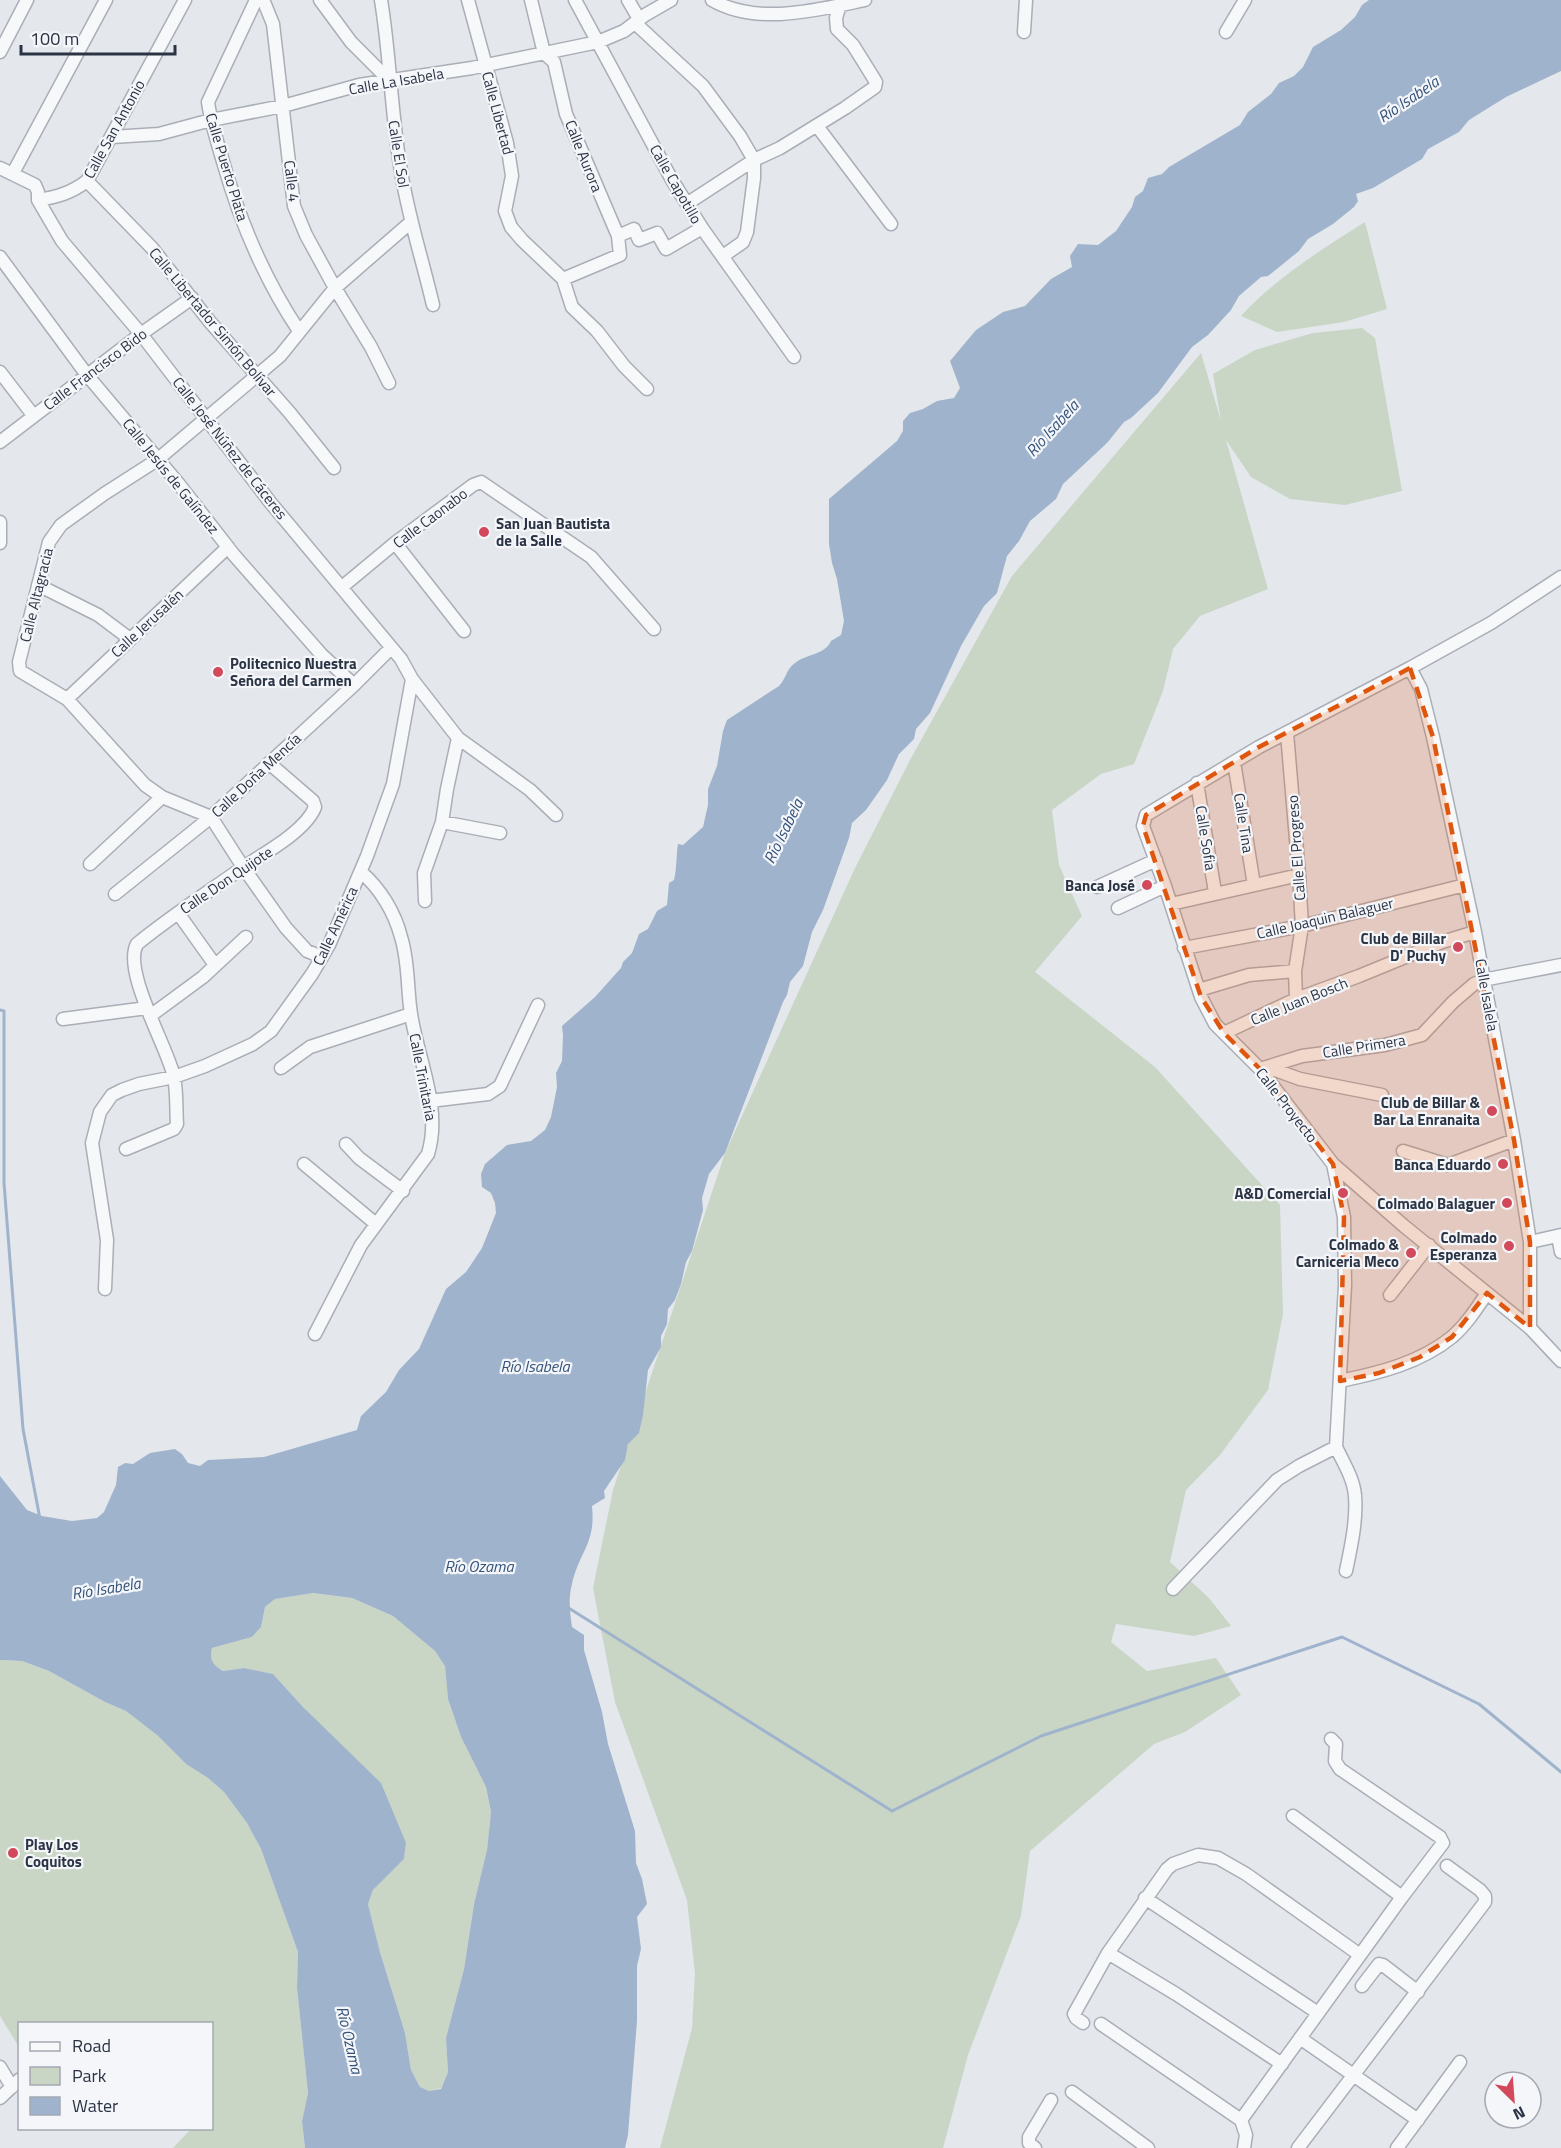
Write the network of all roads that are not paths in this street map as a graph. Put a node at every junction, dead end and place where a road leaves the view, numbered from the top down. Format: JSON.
{"nodes":[{"id":1,"x":27,"y":0,"type":"edge"},
{"id":2,"x":106,"y":0,"type":"edge"},
{"id":3,"x":184,"y":0,"type":"edge"},
{"id":4,"x":256,"y":0,"type":"edge"},
{"id":5,"x":320,"y":0,"type":"edge"},
{"id":6,"x":381,"y":0,"type":"edge"},
{"id":7,"x":468,"y":0,"type":"edge"},
{"id":8,"x":531,"y":0,"type":"edge"},
{"id":9,"x":575,"y":0,"type":"edge"},
{"id":10,"x":628,"y":0,"type":"edge"},
{"id":11,"x":671,"y":0,"type":"edge"},
{"id":12,"x":712,"y":0,"type":"edge"},
{"id":13,"x":865,"y":0,"type":"edge"},
{"id":14,"x":1026,"y":0,"type":"edge"},
{"id":15,"x":1245,"y":0,"type":"edge"},
{"id":16,"x":822,"y":4,"type":"edge"},
{"id":17,"x":840,"y":5,"type":"junction"},
{"id":18,"x":637,"y":21,"type":"junction"},
{"id":19,"x":1024,"y":32,"type":"dead end"},
{"id":20,"x":1226,"y":32,"type":"dead end"},
{"id":21,"x":598,"y":42,"type":"junction"},
{"id":22,"x":0,"y":52,"type":"edge"},
{"id":23,"x":544,"y":53,"type":"junction"},
{"id":24,"x":485,"y":65,"type":"junction"},
{"id":25,"x":389,"y":81,"type":"junction"},
{"id":26,"x":283,"y":106,"type":"junction"},
{"id":27,"x":211,"y":120,"type":"junction"},
{"id":28,"x":817,"y":126,"type":"junction"},
{"id":29,"x":112,"y":137,"type":"junction"},
{"id":30,"x":754,"y":160,"type":"junction"},
{"id":31,"x":0,"y":168,"type":"edge"},
{"id":32,"x":13,"y":173,"type":"junction"},
{"id":33,"x":87,"y":181,"type":"junction"},
{"id":34,"x":38,"y":200,"type":"junction"},
{"id":35,"x":688,"y":203,"type":"junction"},
{"id":36,"x":411,"y":222,"type":"junction"},
{"id":37,"x":891,"y":224,"type":"dead end"},
{"id":38,"x":702,"y":228,"type":"junction"},
{"id":39,"x":618,"y":236,"type":"junction"},
{"id":40,"x":723,"y":256,"type":"junction"},
{"id":41,"x":0,"y":257,"type":"edge"},
{"id":42,"x":563,"y":279,"type":"junction"},
{"id":43,"x":335,"y":288,"type":"junction"},
{"id":44,"x":192,"y":298,"type":"junction"},
{"id":45,"x":433,"y":305,"type":"dead end"},
{"id":46,"x":299,"y":331,"type":"junction"},
{"id":47,"x":141,"y":334,"type":"junction"},
{"id":48,"x":794,"y":357,"type":"dead end"},
{"id":49,"x":0,"y":372,"type":"edge"},
{"id":50,"x":87,"y":375,"type":"junction"},
{"id":51,"x":257,"y":375,"type":"junction"},
{"id":52,"x":389,"y":383,"type":"dead end"},
{"id":53,"x":647,"y":389,"type":"dead end"},
{"id":54,"x":33,"y":416,"type":"junction"},
{"id":55,"x":205,"y":419,"type":"junction"},
{"id":56,"x":0,"y":442,"type":"edge"},
{"id":57,"x":157,"y":460,"type":"junction"},
{"id":58,"x":334,"y":468,"type":"dead end"},
{"id":59,"x":0,"y":522,"type":"edge"},
{"id":60,"x":0,"y":543,"type":"edge"},
{"id":61,"x":395,"y":543,"type":"junction"},
{"id":62,"x":228,"y":547,"type":"junction"},
{"id":63,"x":1561,"y":577,"type":"edge"},
{"id":64,"x":38,"y":585,"type":"junction"},
{"id":65,"x":342,"y":587,"type":"junction"},
{"id":66,"x":654,"y":629,"type":"dead end"},
{"id":67,"x":464,"y":631,"type":"dead end"},
{"id":68,"x":130,"y":639,"type":"junction"},
{"id":69,"x":390,"y":648,"type":"junction"},
{"id":70,"x":1410,"y":668,"type":"junction"},
{"id":71,"x":412,"y":679,"type":"junction"},
{"id":72,"x":354,"y":685,"type":"junction"},
{"id":73,"x":67,"y":699,"type":"junction"},
{"id":74,"x":1287,"y":733,"type":"junction"},
{"id":75,"x":458,"y":738,"type":"junction"},
{"id":76,"x":1234,"y":762,"type":"junction"},
{"id":77,"x":269,"y":763,"type":"junction"},
{"id":78,"x":1197,"y":783,"type":"junction"},
{"id":79,"x":162,"y":797,"type":"junction"},
{"id":80,"x":556,"y":815,"type":"dead end"},
{"id":81,"x":211,"y":817,"type":"junction"},
{"id":82,"x":442,"y":822,"type":"junction"},
{"id":83,"x":500,"y":833,"type":"dead end"},
{"id":84,"x":1155,"y":860,"type":"junction"},
{"id":85,"x":90,"y":864,"type":"dead end"},
{"id":86,"x":243,"y":867,"type":"junction"},
{"id":87,"x":361,"y":872,"type":"junction"},
{"id":88,"x":1299,"y":875,"type":"junction"},
{"id":89,"x":1254,"y":885,"type":"junction"},
{"id":90,"x":1465,"y":885,"type":"junction"},
{"id":91,"x":1165,"y":886,"type":"junction"},
{"id":92,"x":1098,"y":887,"type":"dead end"},
{"id":93,"x":1215,"y":892,"type":"junction"},
{"id":94,"x":115,"y":894,"type":"dead end"},
{"id":95,"x":425,"y":902,"type":"dead end"},
{"id":96,"x":1171,"y":904,"type":"junction"},
{"id":97,"x":1118,"y":908,"type":"dead end"},
{"id":98,"x":178,"y":913,"type":"junction"},
{"id":99,"x":1302,"y":926,"type":"junction"},
{"id":100,"x":1475,"y":932,"type":"junction"},
{"id":101,"x":246,"y":937,"type":"dead end"},
{"id":102,"x":1184,"y":948,"type":"junction"},
{"id":103,"x":322,"y":957,"type":"junction"},
{"id":104,"x":216,"y":965,"type":"junction"},
{"id":105,"x":1561,"y":965,"type":"edge"},
{"id":106,"x":1295,"y":971,"type":"junction"},
{"id":107,"x":1483,"y":980,"type":"junction"},
{"id":108,"x":1198,"y":990,"type":"junction"},
{"id":109,"x":1296,"y":999,"type":"junction"},
{"id":110,"x":538,"y":1005,"type":"dead end"},
{"id":111,"x":148,"y":1012,"type":"junction"},
{"id":112,"x":411,"y":1014,"type":"junction"},
{"id":113,"x":63,"y":1019,"type":"dead end"},
{"id":114,"x":1224,"y":1033,"type":"junction"},
{"id":115,"x":281,"y":1068,"type":"dead end"},
{"id":116,"x":1263,"y":1068,"type":"junction"},
{"id":117,"x":174,"y":1077,"type":"junction"},
{"id":118,"x":1382,"y":1095,"type":"dead end"},
{"id":119,"x":430,"y":1101,"type":"junction"},
{"id":120,"x":1514,"y":1140,"type":"junction"},
{"id":121,"x":346,"y":1144,"type":"dead end"},
{"id":122,"x":126,"y":1149,"type":"dead end"},
{"id":123,"x":1403,"y":1151,"type":"dead end"},
{"id":124,"x":304,"y":1164,"type":"dead end"},
{"id":125,"x":1333,"y":1164,"type":"junction"},
{"id":126,"x":403,"y":1191,"type":"junction"},
{"id":127,"x":376,"y":1224,"type":"junction"},
{"id":128,"x":1559,"y":1236,"type":"edge"},
{"id":129,"x":1530,"y":1242,"type":"junction"},
{"id":130,"x":1429,"y":1245,"type":"junction"},
{"id":131,"x":1561,"y":1252,"type":"edge"},
{"id":132,"x":105,"y":1289,"type":"dead end"},
{"id":133,"x":1487,"y":1293,"type":"junction"},
{"id":134,"x":1390,"y":1295,"type":"dead end"},
{"id":135,"x":1530,"y":1328,"type":"junction"},
{"id":136,"x":315,"y":1334,"type":"dead end"},
{"id":137,"x":1561,"y":1361,"type":"edge"},
{"id":138,"x":1340,"y":1380,"type":"junction"},
{"id":139,"x":1336,"y":1447,"type":"junction"},
{"id":140,"x":1346,"y":1571,"type":"dead end"},
{"id":141,"x":1173,"y":1589,"type":"dead end"},
{"id":142,"x":1331,"y":1739,"type":"dead end"},
{"id":143,"x":1293,"y":1816,"type":"dead end"},
{"id":144,"x":1447,"y":1866,"type":"dead end"},
{"id":145,"x":1402,"y":1897,"type":"junction"},
{"id":146,"x":1145,"y":1898,"type":"junction"},
{"id":147,"x":1108,"y":1953,"type":"junction"},
{"id":148,"x":1360,"y":1955,"type":"junction"},
{"id":149,"x":1362,"y":1986,"type":"dead end"},
{"id":150,"x":1418,"y":1992,"type":"junction"},
{"id":151,"x":1318,"y":2013,"type":"junction"},
{"id":152,"x":1083,"y":2023,"type":"dead end"},
{"id":153,"x":1101,"y":2024,"type":"dead end"},
{"id":154,"x":1300,"y":2038,"type":"junction"},
{"id":155,"x":1460,"y":2062,"type":"dead end"},
{"id":156,"x":1282,"y":2064,"type":"junction"},
{"id":157,"x":0,"y":2067,"type":"edge"},
{"id":158,"x":1353,"y":2075,"type":"junction"},
{"id":159,"x":16,"y":2083,"type":"edge"},
{"id":160,"x":1072,"y":2092,"type":"dead end"},
{"id":161,"x":0,"y":2098,"type":"edge"},
{"id":162,"x":1051,"y":2100,"type":"dead end"},
{"id":163,"x":1241,"y":2120,"type":"junction"},
{"id":164,"x":1418,"y":2120,"type":"junction"},
{"id":165,"x":1035,"y":2148,"type":"edge"},
{"id":166,"x":1148,"y":2148,"type":"edge"},
{"id":167,"x":1244,"y":2148,"type":"edge"},
{"id":168,"x":1298,"y":2148,"type":"edge"},
{"id":169,"x":1397,"y":2148,"type":"edge"}],
"edges":[{"from":1,"to":22,"type":"street"},
{"from":2,"to":32,"type":"street"},
{"from":3,"to":29,"type":"street","name":"Calle San Antonio"},
{"from":4,"to":26,"type":"street","name":"Calle 4"},
{"from":4,"to":27,"type":"street","name":"Calle Puerto Plata"},
{"from":5,"to":25,"type":"street"},
{"from":6,"to":25,"type":"street","name":"Calle El Sol"},
{"from":7,"to":24,"type":"street","name":"Calle Libertad"},
{"from":8,"to":23,"type":"street","name":"Calle Aurora"},
{"from":9,"to":21,"type":"street","name":"Calle Capotillo"},
{"from":10,"to":18,"type":"street"},
{"from":11,"to":18,"type":"street","name":"Calle La Isabela"},
{"from":12,"to":16,"type":"street"},
{"from":13,"to":17,"type":"street"},
{"from":14,"to":19,"type":"street"},
{"from":15,"to":20,"type":"street"},
{"from":16,"to":17,"type":"street"},
{"from":17,"to":28,"type":"street"},
{"from":18,"to":21,"type":"street","name":"Calle La Isabela"},
{"from":18,"to":30,"type":"street"},
{"from":21,"to":23,"type":"street","name":"Calle La Isabela"},
{"from":21,"to":35,"type":"street","name":"Calle Capotillo"},
{"from":23,"to":24,"type":"street","name":"Calle La Isabela"},
{"from":23,"to":39,"type":"street","name":"Calle Aurora"},
{"from":24,"to":25,"type":"street","name":"Calle La Isabela"},
{"from":24,"to":42,"type":"street","name":"Calle Libertad"},
{"from":25,"to":26,"type":"street","name":"Calle La Isabela"},
{"from":25,"to":36,"type":"street","name":"Calle El Sol"},
{"from":26,"to":27,"type":"street","name":"Calle La Isabela"},
{"from":26,"to":43,"type":"street","name":"Calle 4"},
{"from":27,"to":29,"type":"street","name":"Calle La Isabela"},
{"from":27,"to":46,"type":"street","name":"Calle Puerto Plata"},
{"from":28,"to":30,"type":"street"},
{"from":28,"to":37,"type":"street"},
{"from":29,"to":33,"type":"street","name":"Calle San Antonio"},
{"from":30,"to":35,"type":"street"},
{"from":30,"to":40,"type":"street"},
{"from":31,"to":32,"type":"street","name":"Calle José Núñez de Cáceres"},
{"from":32,"to":34,"type":"street","name":"Calle José Núñez de Cáceres"},
{"from":33,"to":34,"type":"street","name":"Calle San Antonio"},
{"from":33,"to":44,"type":"street","name":"Calle Libertador Simón Bolívar"},
{"from":34,"to":47,"type":"street","name":"Calle José Núñez de Cáceres"},
{"from":35,"to":38,"type":"street","name":"Calle Capotillo"},
{"from":36,"to":43,"type":"street","name":"Calle Altagracia"},
{"from":36,"to":45,"type":"street","name":"Calle El Sol"},
{"from":38,"to":39,"type":"street"},
{"from":38,"to":40,"type":"street","name":"Calle Capotillo"},
{"from":39,"to":42,"type":"street"},
{"from":40,"to":48,"type":"street","name":"Calle Capotillo"},
{"from":41,"to":50,"type":"street","name":"Calle Jesús de Galíndez"},
{"from":42,"to":53,"type":"street","name":"Calle Libertad"},
{"from":43,"to":46,"type":"street","name":"Calle Altagracia"},
{"from":43,"to":52,"type":"street","name":"Calle 4"},
{"from":44,"to":47,"type":"street","name":"Calle Francisco Bido"},
{"from":44,"to":51,"type":"street","name":"Calle Libertador Simón Bolívar"},
{"from":46,"to":51,"type":"street","name":"Calle Altagracia"},
{"from":47,"to":50,"type":"street","name":"Calle Francisco Bido"},
{"from":47,"to":55,"type":"street","name":"Calle José Núñez de Cáceres"},
{"from":49,"to":54,"type":"street"},
{"from":50,"to":54,"type":"street","name":"Calle Francisco Bido"},
{"from":50,"to":57,"type":"street","name":"Calle Jesús de Galíndez"},
{"from":51,"to":55,"type":"street","name":"Calle Altagracia"},
{"from":51,"to":58,"type":"street","name":"Calle Libertador Simón Bolívar"},
{"from":54,"to":56,"type":"street","name":"Calle Francisco Bido"},
{"from":55,"to":57,"type":"street","name":"Calle Altagracia"},
{"from":55,"to":65,"type":"street","name":"Calle José Núñez de Cáceres"},
{"from":57,"to":62,"type":"street","name":"Calle Jesús de Galíndez"},
{"from":57,"to":64,"type":"street","name":"Calle Altagracia"},
{"from":59,"to":60,"type":"street"},
{"from":61,"to":65,"type":"street","name":"Calle Caonabo"},
{"from":61,"to":66,"type":"street","name":"Calle Caonabo"},
{"from":61,"to":67,"type":"street"},
{"from":62,"to":68,"type":"street","name":"Calle Jerusalén"},
{"from":62,"to":72,"type":"street","name":"Calle Jesús de Galíndez"},
{"from":63,"to":70,"type":"street"},
{"from":64,"to":68,"type":"street"},
{"from":64,"to":73,"type":"street","name":"Calle Altagracia"},
{"from":65,"to":69,"type":"street","name":"Calle José Núñez de Cáceres"},
{"from":68,"to":73,"type":"street","name":"Calle Jerusalén"},
{"from":69,"to":71,"type":"street","name":"Calle José Núñez de Cáceres"},
{"from":69,"to":72,"type":"street","name":"Calle Doña Mencía"},
{"from":70,"to":74,"type":"street"},
{"from":70,"to":90,"type":"street","name":"Calle Isalela"},
{"from":71,"to":75,"type":"street","name":"Calle José Núñez de Cáceres"},
{"from":71,"to":87,"type":"street","name":"Calle América"},
{"from":72,"to":77,"type":"street","name":"Calle Doña Mencía"},
{"from":73,"to":79,"type":"street","name":"Calle Altagracia"},
{"from":74,"to":76,"type":"street"},
{"from":74,"to":88,"type":"street","name":"Calle El Progreso"},
{"from":75,"to":80,"type":"street","name":"Calle José Núñez de Cáceres"},
{"from":75,"to":82,"type":"street"},
{"from":76,"to":78,"type":"street"},
{"from":76,"to":89,"type":"street","name":"Calle Tina"},
{"from":77,"to":81,"type":"street","name":"Calle Doña Mencía"},
{"from":77,"to":86,"type":"street","name":"Calle Don Quijote"},
{"from":78,"to":84,"type":"street","name":"Calle Proyecto"},
{"from":78,"to":93,"type":"street","name":"Calle Sofia"},
{"from":79,"to":81,"type":"street","name":"Calle Altagracia"},
{"from":79,"to":85,"type":"street"},
{"from":81,"to":86,"type":"street"},
{"from":81,"to":94,"type":"street","name":"Calle Doña Mencía"},
{"from":82,"to":83,"type":"street"},
{"from":82,"to":95,"type":"street"},
{"from":84,"to":91,"type":"street","name":"Calle Proyecto"},
{"from":84,"to":92,"type":"street"},
{"from":86,"to":98,"type":"street","name":"Calle Don Quijote"},
{"from":86,"to":103,"type":"street"},
{"from":87,"to":103,"type":"street","name":"Calle América"},
{"from":87,"to":112,"type":"street","name":"Calle Trinitaria"},
{"from":88,"to":89,"type":"street"},
{"from":88,"to":99,"type":"street","name":"Calle El Progreso"},
{"from":89,"to":93,"type":"street"},
{"from":90,"to":99,"type":"street","name":"Calle Joaquin Balaguer"},
{"from":90,"to":100,"type":"street","name":"Calle Isalela"},
{"from":91,"to":96,"type":"street","name":"Calle Proyecto"},
{"from":91,"to":97,"type":"street"},
{"from":93,"to":96,"type":"street"},
{"from":96,"to":102,"type":"street","name":"Calle Proyecto"},
{"from":98,"to":104,"type":"street"},
{"from":98,"to":111,"type":"street","name":"Calle Don Quijote"},
{"from":99,"to":102,"type":"street","name":"Calle Joaquin Balaguer"},
{"from":99,"to":106,"type":"street","name":"Calle El Progreso"},
{"from":100,"to":107,"type":"street","name":"Calle Isalela"},
{"from":100,"to":109,"type":"street","name":"Calle Juan Bosch"},
{"from":101,"to":104,"type":"street"},
{"from":102,"to":108,"type":"street","name":"Calle Proyecto"},
{"from":103,"to":117,"type":"street","name":"Calle América"},
{"from":104,"to":111,"type":"street"},
{"from":105,"to":107,"type":"street"},
{"from":106,"to":108,"type":"street"},
{"from":106,"to":109,"type":"street","name":"Calle El Progreso"},
{"from":107,"to":116,"type":"street","name":"Calle Primera"},
{"from":107,"to":120,"type":"street","name":"Calle Isalela"},
{"from":108,"to":114,"type":"street","name":"Calle Proyecto"},
{"from":109,"to":114,"type":"street","name":"Calle Juan Bosch"},
{"from":110,"to":119,"type":"street"},
{"from":111,"to":113,"type":"street"},
{"from":111,"to":117,"type":"street"},
{"from":112,"to":115,"type":"street"},
{"from":112,"to":119,"type":"street","name":"Calle Trinitaria"},
{"from":114,"to":116,"type":"street","name":"Calle Proyecto"},
{"from":116,"to":118,"type":"street"},
{"from":116,"to":125,"type":"street","name":"Calle Proyecto"},
{"from":117,"to":122,"type":"street"},
{"from":117,"to":132,"type":"street","name":"Calle América"},
{"from":119,"to":126,"type":"street","name":"Calle Trinitaria"},
{"from":120,"to":123,"type":"street"},
{"from":120,"to":129,"type":"street","name":"Calle Isalela"},
{"from":121,"to":126,"type":"street"},
{"from":124,"to":127,"type":"street"},
{"from":125,"to":130,"type":"street","name":"Calle Proyecto"},
{"from":125,"to":138,"type":"street"},
{"from":126,"to":127,"type":"street","name":"Calle Trinitaria"},
{"from":127,"to":136,"type":"street","name":"Calle Trinitaria"},
{"from":128,"to":129,"type":"street"},
{"from":128,"to":131,"type":"street"},
{"from":129,"to":135,"type":"street","name":"Calle Isalela"},
{"from":130,"to":133,"type":"street","name":"Calle Proyecto"},
{"from":130,"to":134,"type":"street"},
{"from":133,"to":135,"type":"street","name":"Calle Proyecto"},
{"from":133,"to":138,"type":"street"},
{"from":135,"to":137,"type":"street","name":"Calle Proyecto"},
{"from":138,"to":139,"type":"street"},
{"from":139,"to":140,"type":"street"},
{"from":139,"to":141,"type":"street"},
{"from":142,"to":145,"type":"street"},
{"from":143,"to":145,"type":"street"},
{"from":144,"to":150,"type":"street"},
{"from":145,"to":148,"type":"street"},
{"from":146,"to":147,"type":"street"},
{"from":146,"to":148,"type":"street"},
{"from":146,"to":151,"type":"street"},
{"from":147,"to":152,"type":"street"},
{"from":147,"to":156,"type":"street"},
{"from":148,"to":151,"type":"street"},
{"from":149,"to":150,"type":"street"},
{"from":150,"to":158,"type":"street"},
{"from":151,"to":154,"type":"street"},
{"from":153,"to":163,"type":"street"},
{"from":154,"to":156,"type":"street"},
{"from":154,"to":158,"type":"street"},
{"from":155,"to":164,"type":"street"},
{"from":156,"to":163,"type":"street"},
{"from":157,"to":159,"type":"street"},
{"from":158,"to":164,"type":"street"},
{"from":158,"to":168,"type":"street"},
{"from":159,"to":161,"type":"street"},
{"from":160,"to":166,"type":"street"},
{"from":162,"to":165,"type":"street"},
{"from":163,"to":167,"type":"street"},
{"from":164,"to":169,"type":"street"}]}
